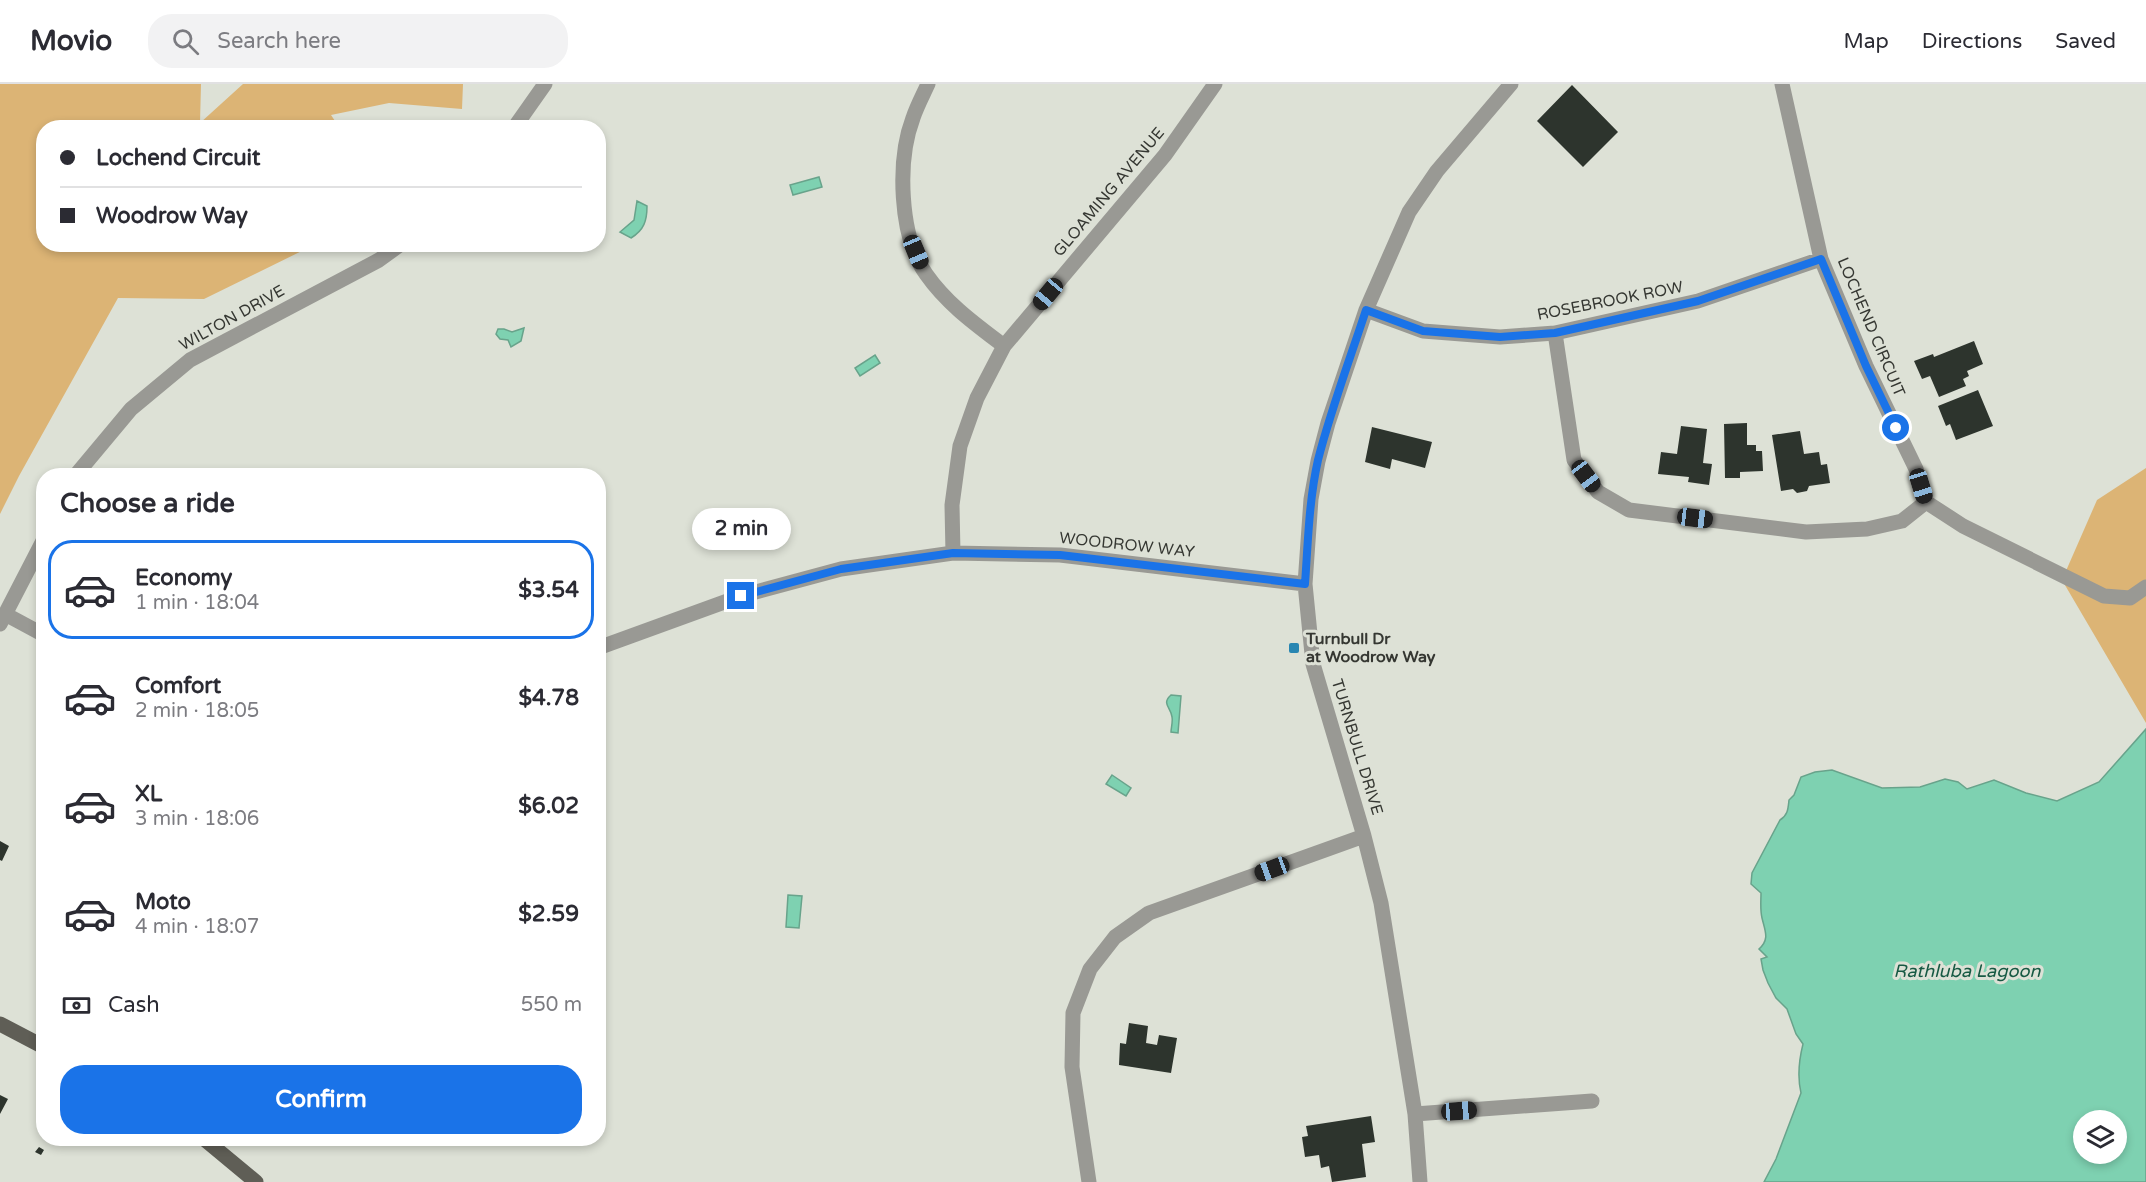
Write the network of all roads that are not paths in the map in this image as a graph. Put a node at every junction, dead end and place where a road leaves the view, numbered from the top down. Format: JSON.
{"nodes":[{"id":1,"x":545,"y":84,"type":"edge"},
{"id":2,"x":928,"y":84,"type":"edge"},
{"id":3,"x":1215,"y":84,"type":"edge"},
{"id":4,"x":1511,"y":84,"type":"edge"},
{"id":5,"x":1782,"y":84,"type":"edge"},
{"id":6,"x":520,"y":120,"type":"edge"},
{"id":7,"x":390,"y":252,"type":"edge"},
{"id":8,"x":1821,"y":259,"type":"junction"},
{"id":9,"x":1366,"y":310,"type":"junction"},
{"id":10,"x":1555,"y":333,"type":"junction"},
{"id":11,"x":1004,"y":345,"type":"junction"},
{"id":12,"x":82,"y":468,"type":"edge"},
{"id":13,"x":1926,"y":502,"type":"junction"},
{"id":14,"x":953,"y":553,"type":"junction"},
{"id":15,"x":36,"y":555,"type":"edge"},
{"id":16,"x":1305,"y":584,"type":"junction"},
{"id":17,"x":2146,"y":587,"type":"edge"},
{"id":18,"x":3,"y":619,"type":"edge"},
{"id":19,"x":36,"y":632,"type":"edge"},
{"id":20,"x":606,"y":645,"type":"edge"},
{"id":21,"x":1364,"y":836,"type":"junction"},
{"id":22,"x":0,"y":1024,"type":"edge"},
{"id":23,"x":36,"y":1043,"type":"edge"},
{"id":24,"x":1592,"y":1101,"type":"dead end"},
{"id":25,"x":1415,"y":1114,"type":"junction"},
{"id":26,"x":213,"y":1146,"type":"edge"},
{"id":27,"x":256,"y":1182,"type":"edge"},
{"id":28,"x":1089,"y":1182,"type":"edge"},
{"id":29,"x":1420,"y":1182,"type":"edge"}],
"edges":[{"from":1,"to":6,"type":"street"},
{"from":2,"to":11,"type":"street"},
{"from":3,"to":11,"type":"street","name":"GLOAMING AVENUE"},
{"from":4,"to":9,"type":"street","name":"TURNBULL DRIVE"},
{"from":5,"to":8,"type":"street","name":"LOCHEND CIRCUIT"},
{"from":7,"to":12,"type":"street","name":"WILTON DRIVE"},
{"from":8,"to":10,"type":"street","name":"ROSEBROOK ROW"},
{"from":8,"to":13,"type":"street","name":"LOCHEND CIRCUIT"},
{"from":9,"to":10,"type":"street","name":"ROSEBROOK ROW"},
{"from":9,"to":16,"type":"street","name":"TURNBULL DRIVE"},
{"from":10,"to":13,"type":"street"},
{"from":11,"to":14,"type":"street","name":"GLOAMING AVENUE"},
{"from":13,"to":17,"type":"street"},
{"from":14,"to":16,"type":"street","name":"WOODROW WAY"},
{"from":14,"to":20,"type":"street","name":"WOODROW WAY"},
{"from":15,"to":18,"type":"street"},
{"from":16,"to":21,"type":"street","name":"TURNBULL DRIVE"},
{"from":18,"to":19,"type":"street"},
{"from":21,"to":25,"type":"street","name":"TURNBULL DRIVE"},
{"from":21,"to":28,"type":"street"},
{"from":22,"to":23,"type":"main road"},
{"from":24,"to":25,"type":"street"},
{"from":25,"to":29,"type":"street","name":"TURNBULL DRIVE"},
{"from":26,"to":27,"type":"main road"}]}
